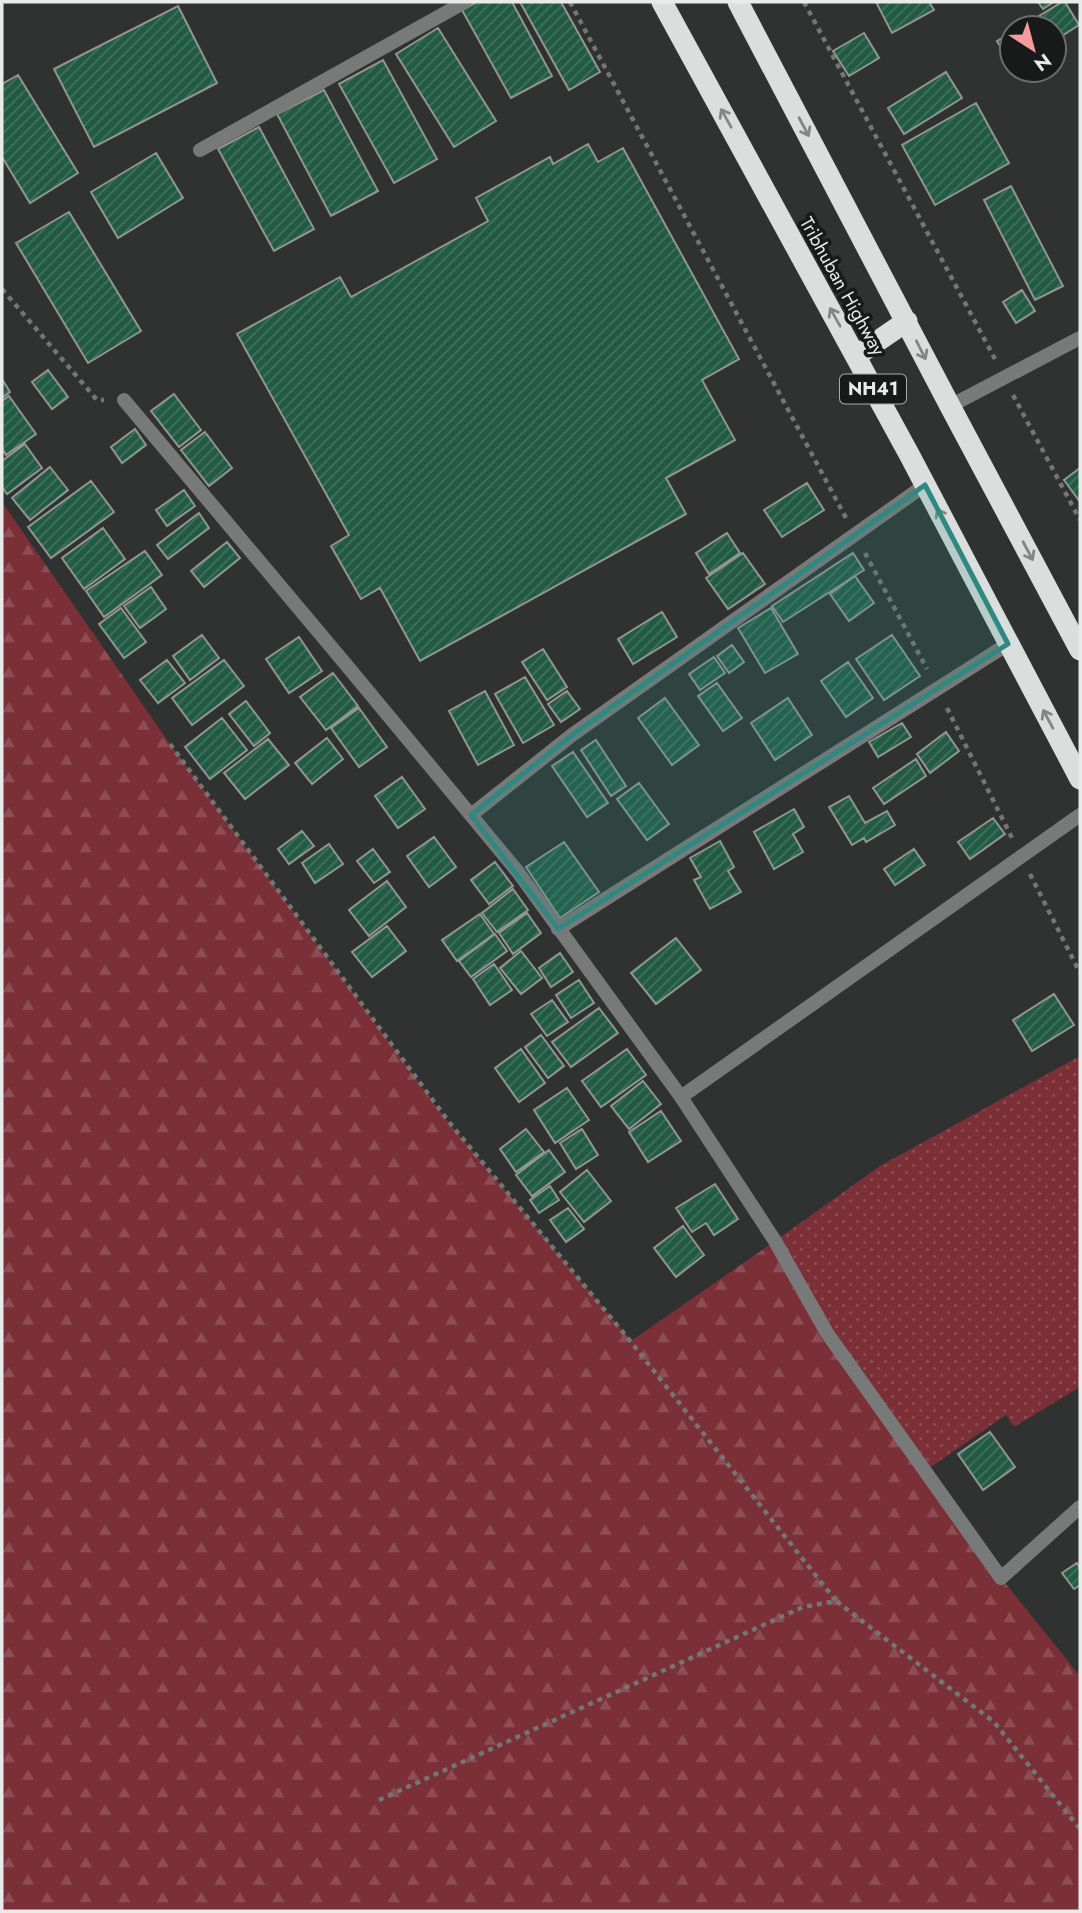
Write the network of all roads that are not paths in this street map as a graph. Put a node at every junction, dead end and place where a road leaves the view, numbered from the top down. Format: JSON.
{"nodes":[{"id":1,"x":465,"y":2,"type":"edge"},
{"id":2,"x":662,"y":2,"type":"edge"},
{"id":3,"x":738,"y":2,"type":"edge"},
{"id":4,"x":200,"y":150,"type":"dead end"},
{"id":5,"x":907,"y":321,"type":"junction"},
{"id":6,"x":1080,"y":338,"type":"edge"},
{"id":7,"x":856,"y":356,"type":"junction"},
{"id":8,"x":124,"y":400,"type":"road end"},
{"id":9,"x":950,"y":406,"type":"junction"},
{"id":10,"x":925,"y":485,"type":"junction"},
{"id":11,"x":1008,"y":644,"type":"junction"},
{"id":12,"x":1080,"y":650,"type":"edge"},
{"id":13,"x":1080,"y":779,"type":"edge"},
{"id":14,"x":471,"y":815,"type":"junction"},
{"id":15,"x":1080,"y":815,"type":"edge"},
{"id":16,"x":558,"y":929,"type":"junction"},
{"id":17,"x":681,"y":1097,"type":"junction"},
{"id":18,"x":1080,"y":1507,"type":"edge"}],
"edges":[{"from":1,"to":4,"type":"street"},
{"from":7,"to":2,"type":"highway","name":"Tribhuban Highway","number":"NH41","one_way":true},
{"from":3,"to":5,"type":"highway","name":"Tribhuban Highway","number":"NH41","one_way":true},
{"from":5,"to":7,"type":"highway"},
{"from":5,"to":9,"type":"highway","name":"Tribhuban Highway","number":"NH41","one_way":true},
{"from":6,"to":9,"type":"street"},
{"from":7,"to":10,"type":"highway","name":"Tribhuban Highway","number":"NH41"},
{"from":8,"to":14,"type":"street"},
{"from":9,"to":12,"type":"highway","name":"Tribhuban Highway","number":"NH41","one_way":true},
{"from":11,"to":10,"type":"highway","name":"Tribhuban Highway","number":"NH41","one_way":true},
{"from":10,"to":14,"type":"street"},
{"from":13,"to":11,"type":"highway","name":"Tribhuban Highway","number":"NH41","one_way":true},
{"from":11,"to":16,"type":"street"},
{"from":14,"to":16,"type":"street"},
{"from":15,"to":17,"type":"street"},
{"from":16,"to":17,"type":"street"},
{"from":17,"to":18,"type":"street"}]}
